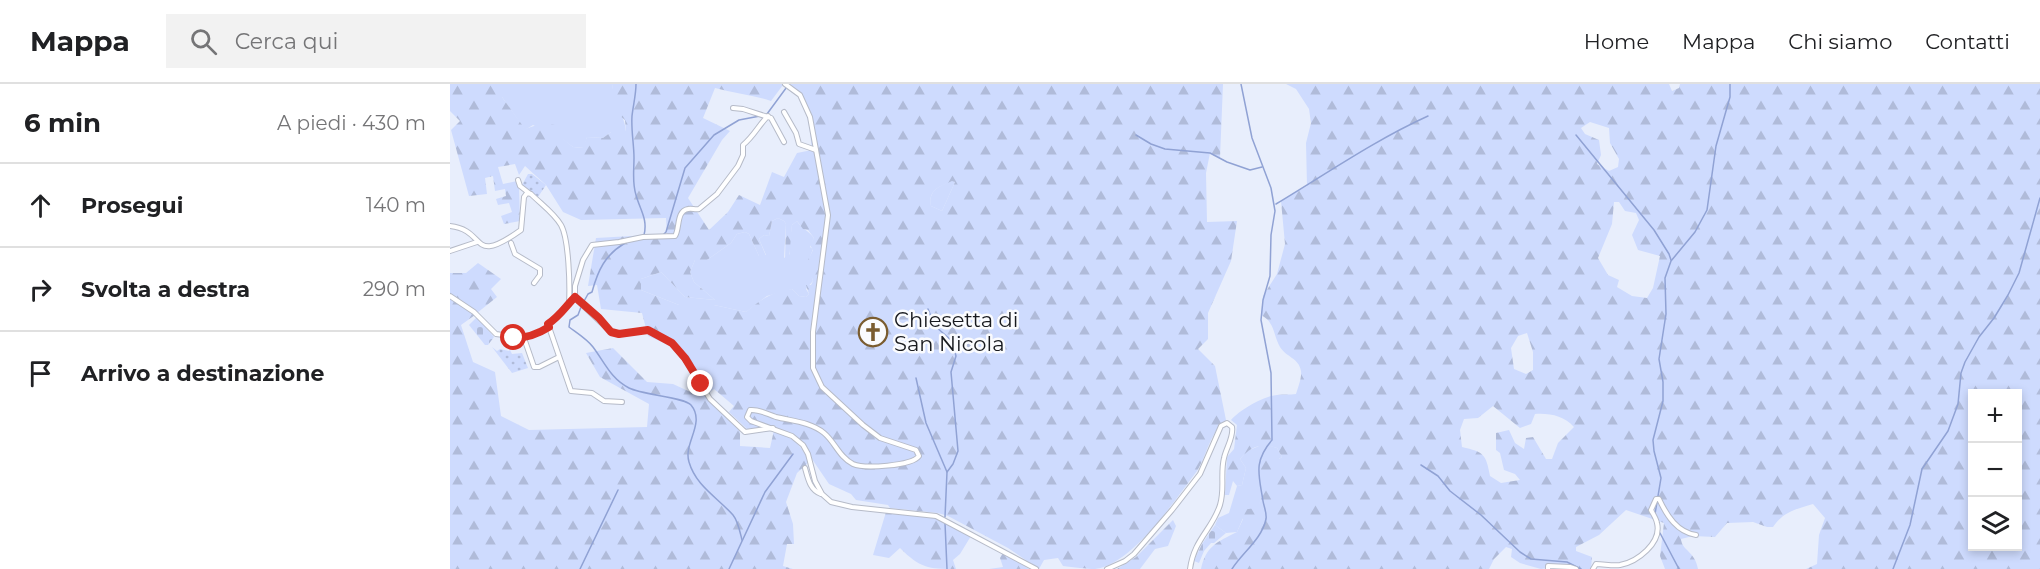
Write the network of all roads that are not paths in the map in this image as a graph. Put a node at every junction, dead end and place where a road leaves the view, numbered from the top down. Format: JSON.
{"nodes":[{"id":1,"x":785,"y":84,"type":"edge"},
{"id":2,"x":733,"y":108,"type":"dead end"},
{"id":3,"x":784,"y":112,"type":"dead end"},
{"id":4,"x":768,"y":116,"type":"junction"},
{"id":5,"x":784,"y":142,"type":"dead end"},
{"id":6,"x":816,"y":150,"type":"junction"},
{"id":7,"x":518,"y":180,"type":"dead end"},
{"id":8,"x":530,"y":193,"type":"junction"},
{"id":9,"x":450,"y":226,"type":"edge"},
{"id":10,"x":510,"y":240,"type":"junction"},
{"id":11,"x":477,"y":242,"type":"junction"},
{"id":12,"x":450,"y":251,"type":"edge"},
{"id":13,"x":534,"y":284,"type":"dead end"},
{"id":14,"x":450,"y":296,"type":"edge"},
{"id":15,"x":575,"y":297,"type":"junction"},
{"id":16,"x":568,"y":304,"type":"junction"},
{"id":17,"x":549,"y":327,"type":"junction"},
{"id":18,"x":524,"y":338,"type":"junction"},
{"id":19,"x":559,"y":357,"type":"junction"},
{"id":20,"x":622,"y":402,"type":"dead end"},
{"id":21,"x":774,"y":428,"type":"junction"},
{"id":22,"x":805,"y":468,"type":"dead end"},
{"id":23,"x":822,"y":494,"type":"junction"},
{"id":24,"x":1696,"y":535,"type":"dead end"},
{"id":25,"x":1548,"y":568,"type":"edge"},
{"id":26,"x":1036,"y":569,"type":"edge"},
{"id":27,"x":1107,"y":569,"type":"edge"},
{"id":28,"x":1190,"y":569,"type":"edge"},
{"id":29,"x":1576,"y":569,"type":"edge"},
{"id":30,"x":1593,"y":569,"type":"edge"}],
"edges":[{"from":1,"to":6,"type":"street"},
{"from":2,"to":4,"type":"street"},
{"from":3,"to":6,"type":"street"},
{"from":4,"to":5,"type":"street"},
{"from":4,"to":15,"type":"street"},
{"from":6,"to":21,"type":"street"},
{"from":7,"to":8,"type":"street"},
{"from":8,"to":10,"type":"street"},
{"from":8,"to":16,"type":"street"},
{"from":9,"to":11,"type":"street"},
{"from":10,"to":11,"type":"street"},
{"from":10,"to":13,"type":"street"},
{"from":11,"to":12,"type":"street"},
{"from":14,"to":18,"type":"street"},
{"from":15,"to":16,"type":"street"},
{"from":15,"to":21,"type":"street"},
{"from":16,"to":17,"type":"street"},
{"from":17,"to":18,"type":"street"},
{"from":17,"to":19,"type":"street"},
{"from":18,"to":19,"type":"street"},
{"from":19,"to":20,"type":"street"},
{"from":21,"to":23,"type":"street"},
{"from":22,"to":23,"type":"street"},
{"from":23,"to":26,"type":"street"},
{"from":24,"to":30,"type":"street"},
{"from":25,"to":29,"type":"street"},
{"from":27,"to":28,"type":"street"}]}
